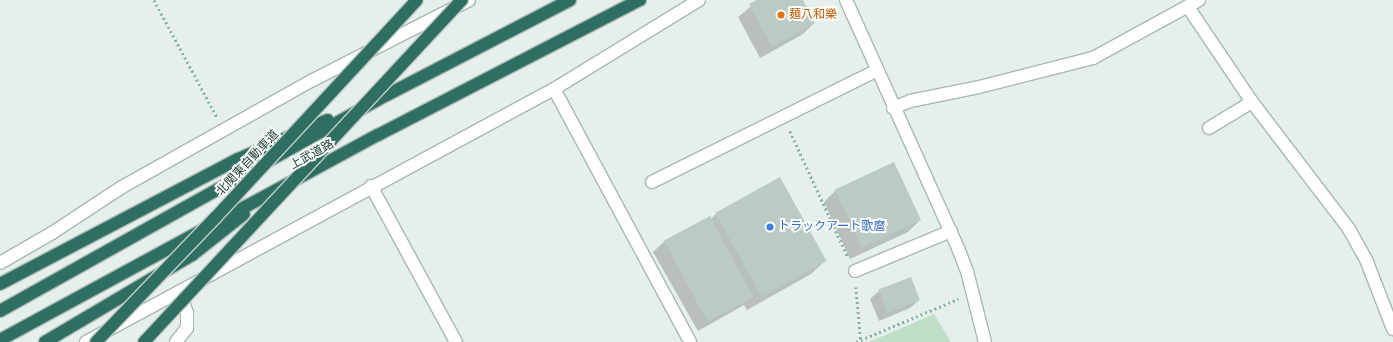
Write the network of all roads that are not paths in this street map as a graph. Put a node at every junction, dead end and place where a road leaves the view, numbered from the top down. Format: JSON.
{"nodes":[{"id":1,"x":417,"y":0,"type":"edge"},
{"id":2,"x":462,"y":0,"type":"edge"},
{"id":3,"x":469,"y":0,"type":"edge"},
{"id":4,"x":570,"y":0,"type":"edge"},
{"id":5,"x":640,"y":0,"type":"edge"},
{"id":6,"x":699,"y":0,"type":"edge"},
{"id":7,"x":846,"y":0,"type":"edge"},
{"id":8,"x":1199,"y":0,"type":"edge"},
{"id":9,"x":1188,"y":7,"type":"junction"},
{"id":10,"x":876,"y":71,"type":"junction"},
{"id":11,"x":554,"y":89,"type":"junction"},
{"id":12,"x":387,"y":95,"type":"junction"},
{"id":13,"x":1252,"y":102,"type":"junction"},
{"id":14,"x":893,"y":108,"type":"junction"},
{"id":15,"x":1209,"y":128,"type":"dead end"},
{"id":16,"x":652,"y":182,"type":"dead end"},
{"id":17,"x":371,"y":186,"type":"junction"},
{"id":18,"x":270,"y":194,"type":"junction"},
{"id":19,"x":951,"y":231,"type":"junction"},
{"id":20,"x":0,"y":263,"type":"edge"},
{"id":21,"x":855,"y":271,"type":"road end"},
{"id":22,"x":0,"y":284,"type":"edge"},
{"id":23,"x":180,"y":293,"type":"junction"},
{"id":24,"x":0,"y":311,"type":"edge"},
{"id":25,"x":1393,"y":329,"type":"edge"},
{"id":26,"x":0,"y":340,"type":"edge"},
{"id":27,"x":45,"y":342,"type":"edge"},
{"id":28,"x":86,"y":342,"type":"edge"},
{"id":29,"x":96,"y":342,"type":"edge"},
{"id":30,"x":144,"y":342,"type":"edge"},
{"id":31,"x":176,"y":342,"type":"edge"},
{"id":32,"x":456,"y":342,"type":"edge"},
{"id":33,"x":690,"y":342,"type":"edge"},
{"id":34,"x":985,"y":342,"type":"edge"}],
"edges":[{"from":1,"to":29,"type":"highway","name":"北関東自動車道","bridge":true},
{"from":2,"to":30,"type":"highway","bridge":true},
{"from":3,"to":20,"type":"street"},
{"from":4,"to":12,"type":"highway","name":"上武道路"},
{"from":5,"to":18,"type":"highway","name":"上武道路"},
{"from":6,"to":11,"type":"street"},
{"from":7,"to":10,"type":"street"},
{"from":8,"to":9,"type":"street"},
{"from":9,"to":13,"type":"street"},
{"from":9,"to":14,"type":"street"},
{"from":10,"to":14,"type":"street"},
{"from":10,"to":16,"type":"street"},
{"from":11,"to":17,"type":"street"},
{"from":11,"to":33,"type":"street"},
{"from":12,"to":22,"type":"highway"},
{"from":12,"to":24,"type":"highway","name":"上武道路"},
{"from":13,"to":15,"type":"street"},
{"from":13,"to":25,"type":"street"},
{"from":14,"to":19,"type":"street"},
{"from":17,"to":23,"type":"street"},
{"from":17,"to":32,"type":"street"},
{"from":18,"to":26,"type":"highway","name":"上武道路"},
{"from":18,"to":27,"type":"highway"},
{"from":19,"to":21,"type":"street"},
{"from":19,"to":34,"type":"street"},
{"from":23,"to":28,"type":"street"},
{"from":23,"to":31,"type":"street"}]}
